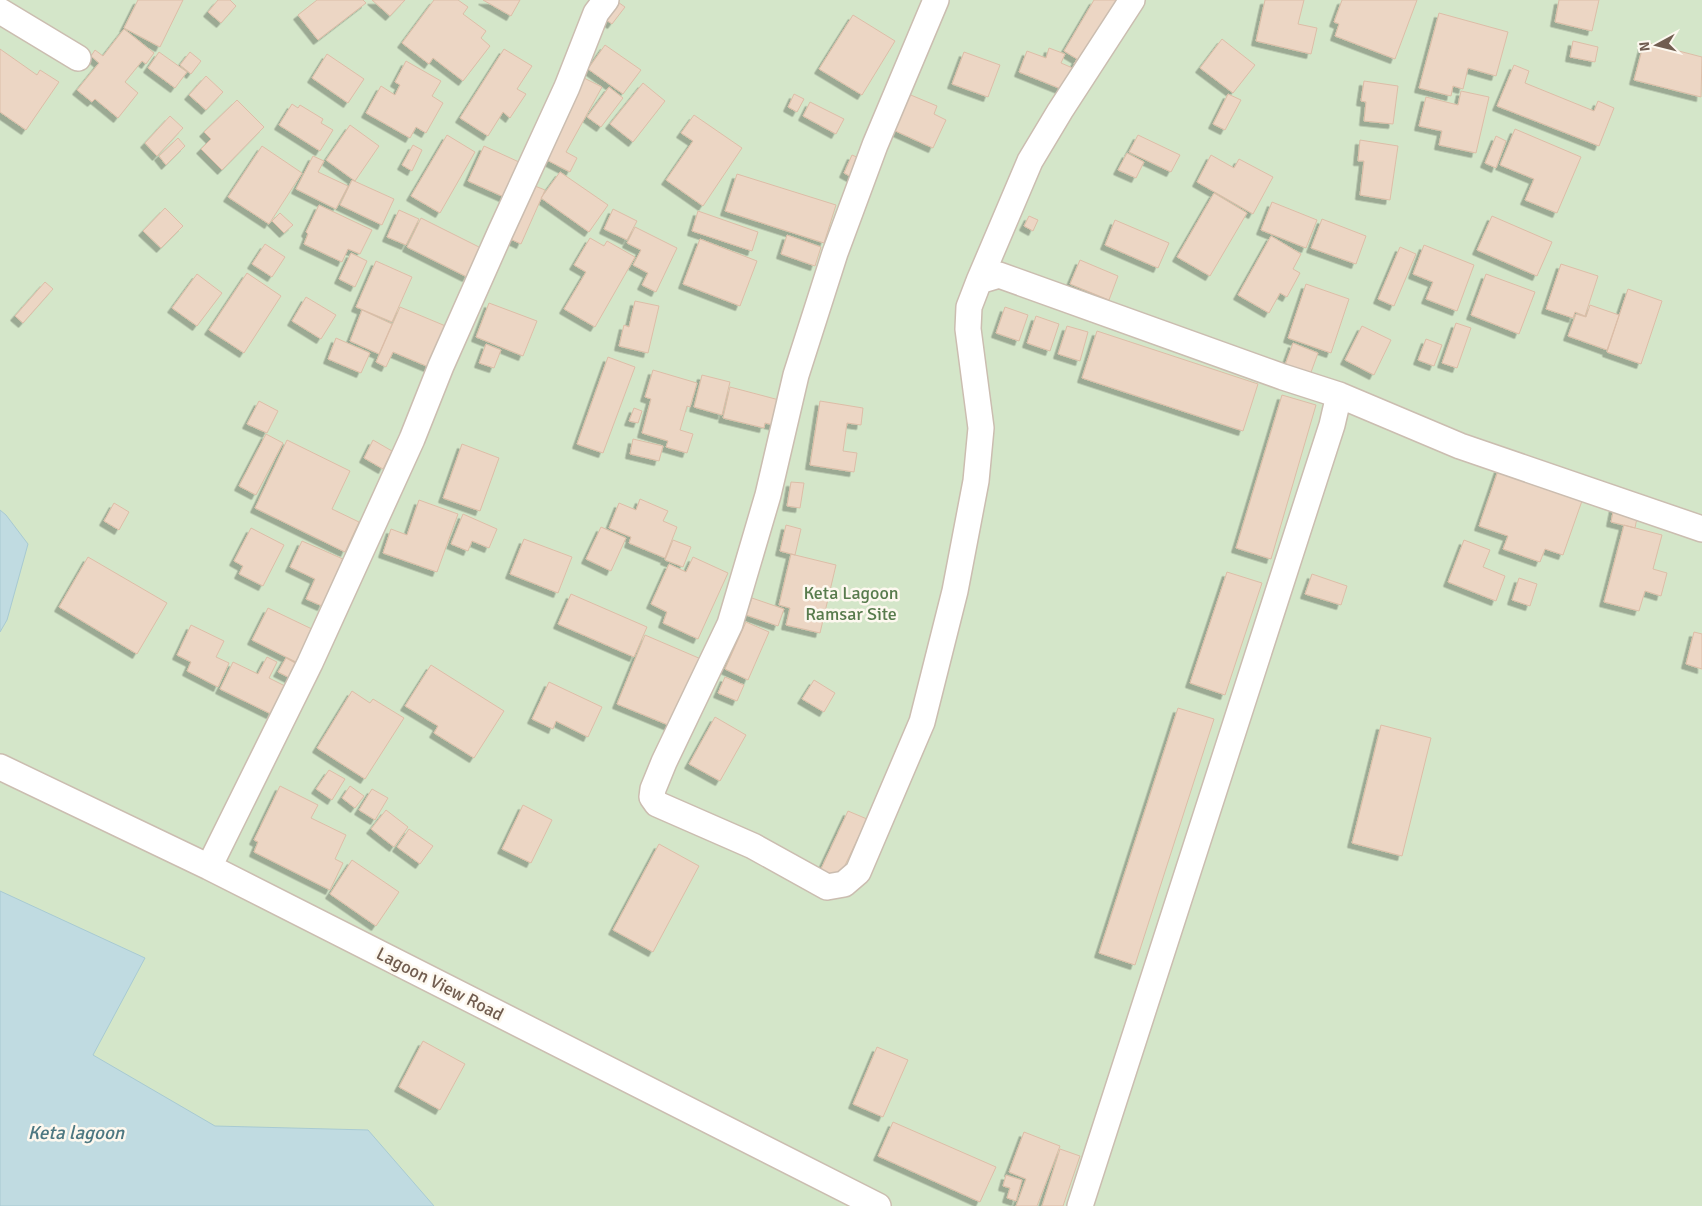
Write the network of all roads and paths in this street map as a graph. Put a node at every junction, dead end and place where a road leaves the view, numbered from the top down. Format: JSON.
{"nodes":[{"id":1,"x":606,"y":0,"type":"edge"},
{"id":2,"x":936,"y":0,"type":"edge"},
{"id":3,"x":1132,"y":0,"type":"edge"},
{"id":4,"x":0,"y":11,"type":"edge"},
{"id":5,"x":78,"y":58,"type":"dead end"},
{"id":6,"x":979,"y":281,"type":"junction"},
{"id":7,"x":1339,"y":395,"type":"junction"},
{"id":8,"x":1702,"y":529,"type":"edge"},
{"id":9,"x":0,"y":767,"type":"edge"},
{"id":10,"x":209,"y":868,"type":"junction"},
{"id":11,"x":878,"y":1206,"type":"edge"},
{"id":12,"x":1080,"y":1206,"type":"edge"}],
"edges":[{"from":1,"to":10,"type":"street"},
{"from":2,"to":6,"type":"street"},
{"from":3,"to":6,"type":"street"},
{"from":4,"to":5,"type":"street"},
{"from":6,"to":7,"type":"street"},
{"from":7,"to":8,"type":"street"},
{"from":7,"to":12,"type":"street"},
{"from":9,"to":10,"type":"street","name":"Lagoon View Road"},
{"from":10,"to":11,"type":"street","name":"Lagoon View Road"}]}
